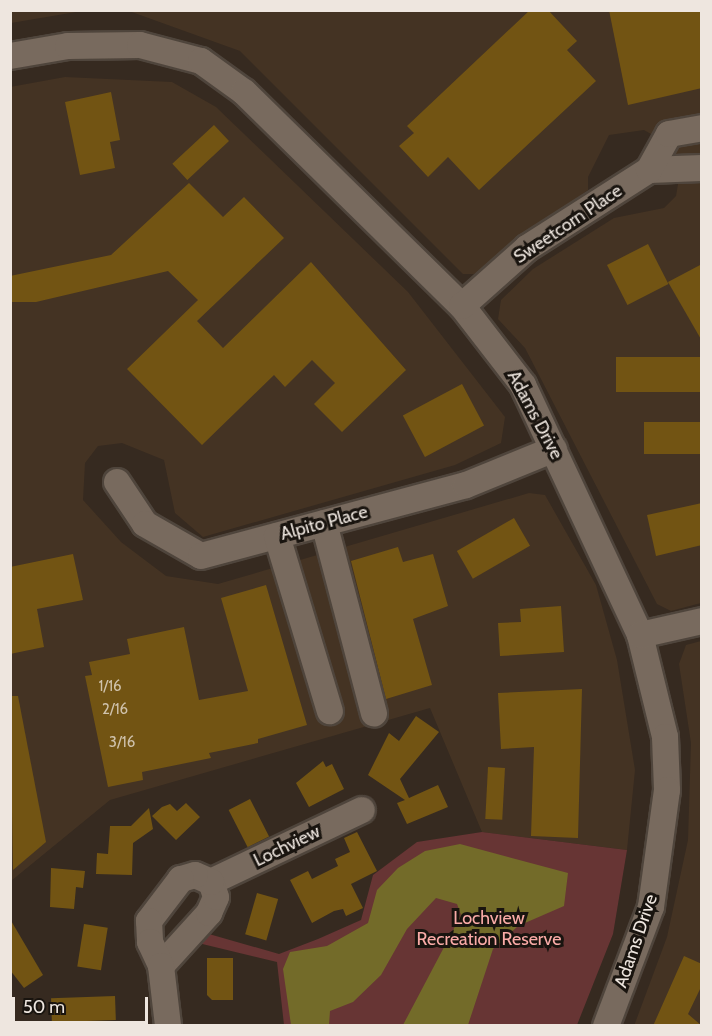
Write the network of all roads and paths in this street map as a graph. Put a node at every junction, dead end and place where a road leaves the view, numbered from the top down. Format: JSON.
{"nodes":[{"id":1,"x":10,"y":56,"type":"edge"},
{"id":2,"x":702,"y":129,"type":"edge"},
{"id":3,"x":702,"y":168,"type":"edge"},
{"id":4,"x":649,"y":170,"type":"junction"},
{"id":5,"x":462,"y":306,"type":"junction"},
{"id":6,"x":554,"y":449,"type":"junction"},
{"id":7,"x":117,"y":482,"type":"dead end"},
{"id":8,"x":324,"y":523,"type":"junction"},
{"id":9,"x":277,"y":536,"type":"junction"},
{"id":10,"x":702,"y":621,"type":"edge"},
{"id":11,"x":640,"y":635,"type":"junction"},
{"id":12,"x":330,"y":711,"type":"dead end"},
{"id":13,"x":374,"y":714,"type":"dead end"},
{"id":14,"x":362,"y":810,"type":"dead end"},
{"id":15,"x":211,"y":882,"type":"junction"},
{"id":16,"x":161,"y":966,"type":"junction"},
{"id":17,"x":168,"y":1026,"type":"edge"},
{"id":18,"x":606,"y":1026,"type":"edge"}],
"edges":[{"from":1,"to":5,"type":"street","name":"Adams Drive"},
{"from":2,"to":4,"type":"street"},
{"from":3,"to":4,"type":"street"},
{"from":4,"to":5,"type":"street","name":"Sweetcorn Place"},
{"from":5,"to":6,"type":"street","name":"Adams Drive"},
{"from":6,"to":8,"type":"street","name":"Alpito Place"},
{"from":6,"to":11,"type":"street","name":"Adams Drive"},
{"from":7,"to":9,"type":"street","name":"Alpito Place"},
{"from":8,"to":9,"type":"street","name":"Alpito Place"},
{"from":8,"to":13,"type":"street"},
{"from":9,"to":12,"type":"street"},
{"from":10,"to":11,"type":"street"},
{"from":11,"to":18,"type":"street","name":"Adams Drive"},
{"from":14,"to":15,"type":"street","name":"Lochview"},
{"from":15,"to":16,"type":"street"},
{"from":15,"to":16,"type":"street"},
{"from":16,"to":17,"type":"street"}]}
